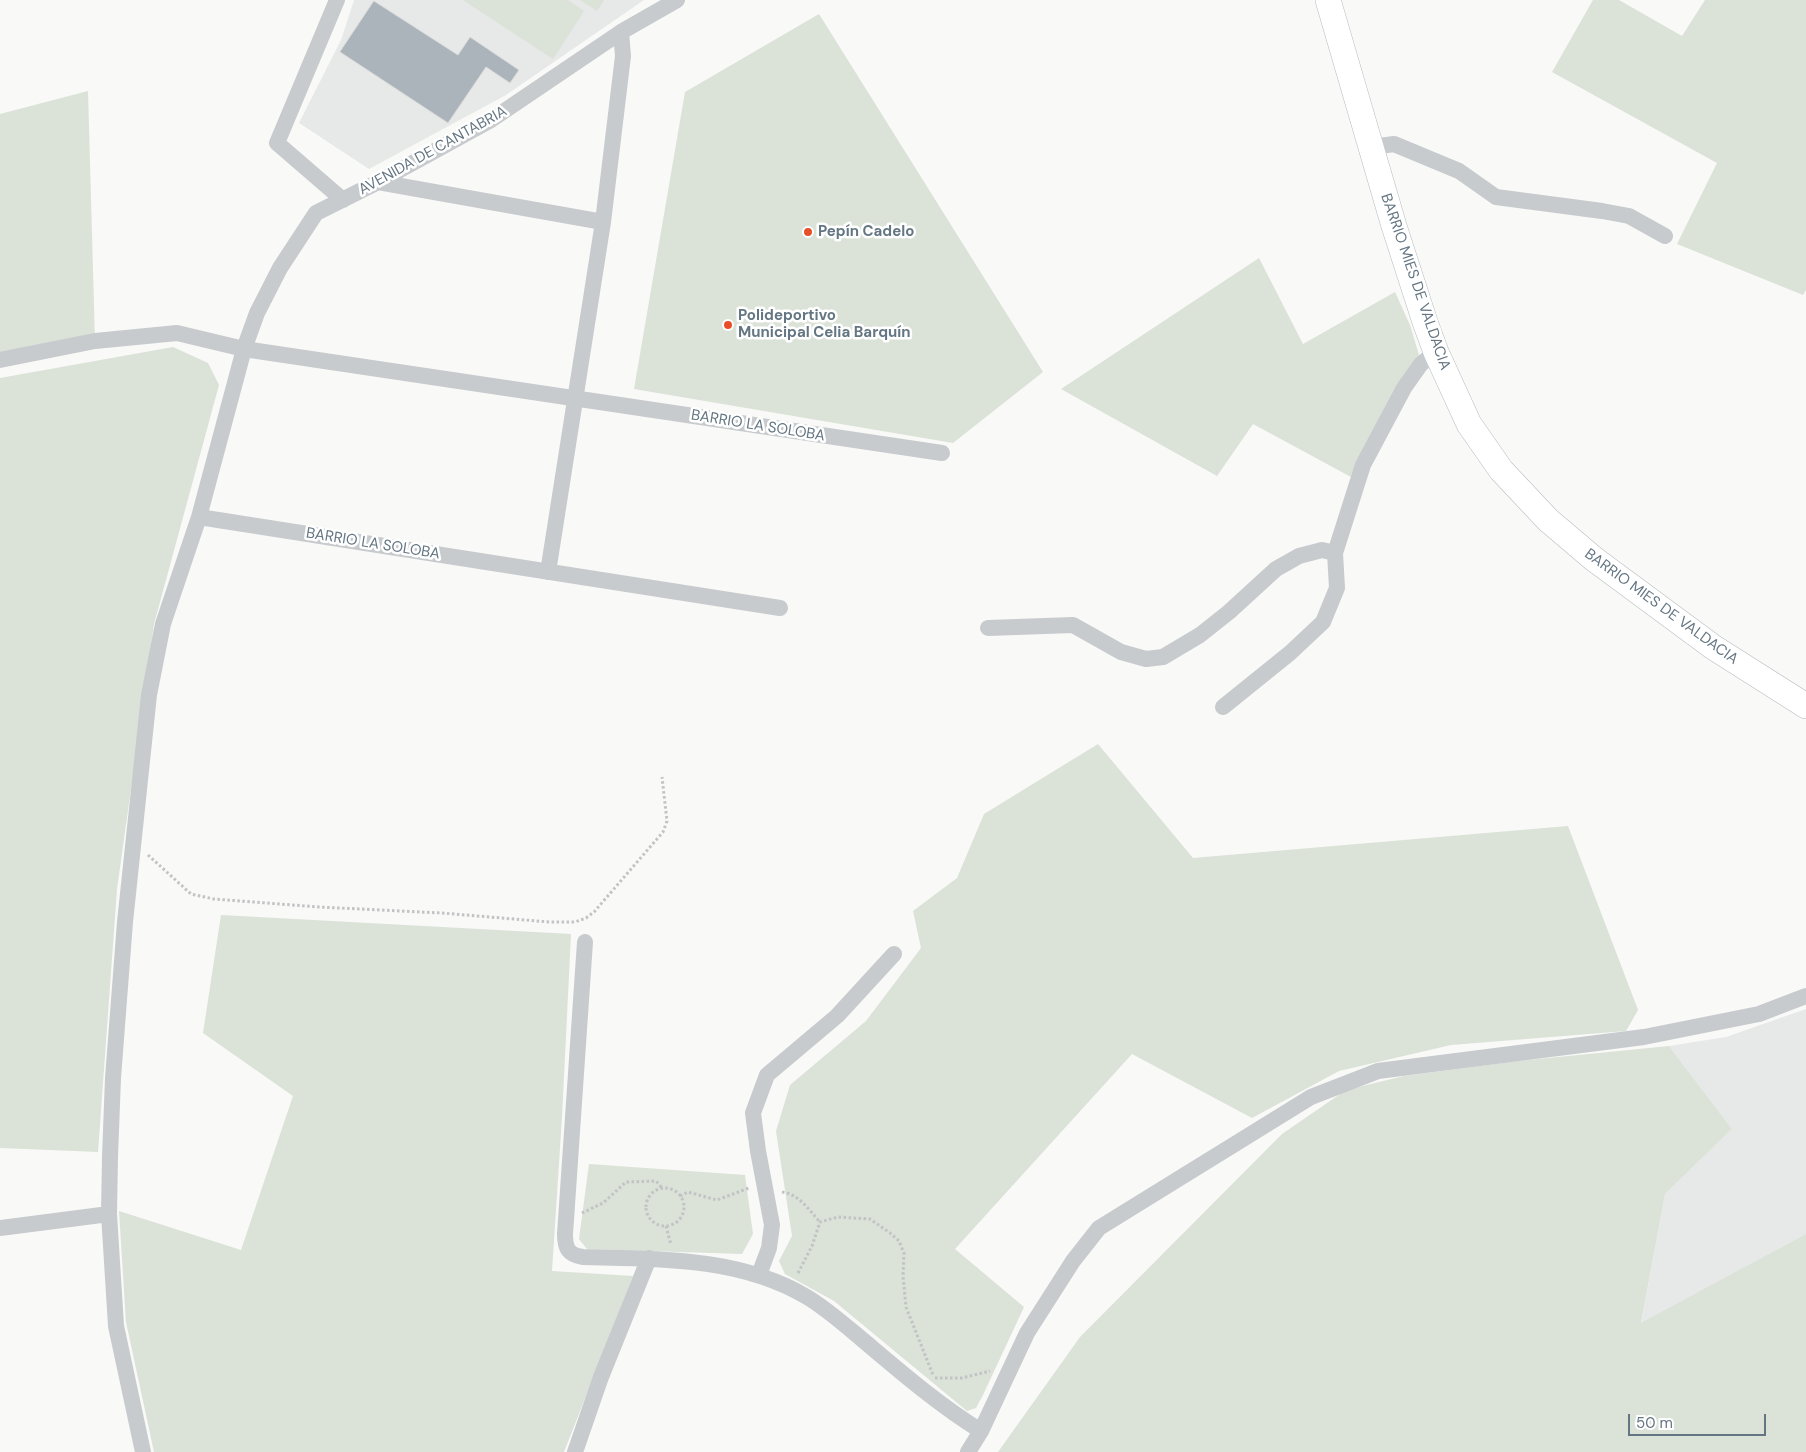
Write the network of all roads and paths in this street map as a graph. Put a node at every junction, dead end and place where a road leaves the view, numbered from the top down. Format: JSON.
{"nodes":[{"id":1,"x":337,"y":0,"type":"edge"},
{"id":2,"x":677,"y":0,"type":"edge"},
{"id":3,"x":1328,"y":0,"type":"edge"},
{"id":4,"x":621,"y":32,"type":"junction"},
{"id":5,"x":1372,"y":147,"type":"junction"},
{"id":6,"x":378,"y":182,"type":"junction"},
{"id":7,"x":343,"y":200,"type":"junction"},
{"id":8,"x":603,"y":222,"type":"junction"},
{"id":9,"x":1666,"y":236,"type":"dead end"},
{"id":10,"x":244,"y":348,"type":"junction"},
{"id":11,"x":1436,"y":352,"type":"junction"},
{"id":12,"x":0,"y":360,"type":"edge"},
{"id":13,"x":575,"y":398,"type":"junction"},
{"id":14,"x":942,"y":453,"type":"dead end"},
{"id":15,"x":199,"y":517,"type":"junction"},
{"id":16,"x":1335,"y":553,"type":"junction"},
{"id":17,"x":548,"y":572,"type":"junction"},
{"id":18,"x":780,"y":608,"type":"dead end"},
{"id":19,"x":988,"y":628,"type":"dead end"},
{"id":20,"x":1806,"y":706,"type":"edge"},
{"id":21,"x":1223,"y":707,"type":"dead end"},
{"id":22,"x":662,"y":777,"type":"dead end"},
{"id":23,"x":133,"y":849,"type":"junction"},
{"id":24,"x":585,"y":942,"type":"dead end"},
{"id":25,"x":894,"y":954,"type":"dead end"},
{"id":26,"x":1806,"y":996,"type":"edge"},
{"id":27,"x":662,"y":1188,"type":"junction"},
{"id":28,"x":109,"y":1214,"type":"junction"},
{"id":29,"x":566,"y":1220,"type":"junction"},
{"id":30,"x":0,"y":1228,"type":"edge"},
{"id":31,"x":649,"y":1258,"type":"junction"},
{"id":32,"x":759,"y":1275,"type":"junction"},
{"id":33,"x":788,"y":1288,"type":"junction"},
{"id":34,"x":1012,"y":1365,"type":"junction"},
{"id":35,"x":934,"y":1378,"type":"junction"},
{"id":36,"x":920,"y":1387,"type":"junction"},
{"id":37,"x":980,"y":1431,"type":"junction"},
{"id":38,"x":143,"y":1452,"type":"edge"},
{"id":39,"x":574,"y":1452,"type":"edge"},
{"id":40,"x":968,"y":1452,"type":"edge"}],
"edges":[{"from":1,"to":7,"type":"street"},
{"from":2,"to":4,"type":"street","name":"AVENIDA DE CANTABRIA"},
{"from":3,"to":5,"type":"main road","name":"BARRIO MIES DE VALDACIA"},
{"from":4,"to":6,"type":"street","name":"AVENIDA DE CANTABRIA"},
{"from":4,"to":8,"type":"street"},
{"from":5,"to":9,"type":"street"},
{"from":5,"to":11,"type":"main road","name":"BARRIO MIES DE VALDACIA"},
{"from":6,"to":7,"type":"street","name":"AVENIDA DE CANTABRIA"},
{"from":6,"to":8,"type":"street"},
{"from":7,"to":10,"type":"street","name":"AVENIDA DE CANTABRIA"},
{"from":8,"to":13,"type":"street"},
{"from":10,"to":12,"type":"street","name":"BARRIO LA SOLOBA"},
{"from":10,"to":13,"type":"street","name":"BARRIO LA SOLOBA"},
{"from":10,"to":15,"type":"street","name":"AVENIDA DE CANTABRIA"},
{"from":11,"to":16,"type":"street"},
{"from":11,"to":20,"type":"main road","name":"BARRIO MIES DE VALDACIA"},
{"from":13,"to":14,"type":"street","name":"BARRIO LA SOLOBA"},
{"from":13,"to":17,"type":"street"},
{"from":15,"to":17,"type":"street","name":"BARRIO LA SOLOBA"},
{"from":15,"to":23,"type":"street","name":"AVENIDA DE CANTABRIA"},
{"from":16,"to":19,"type":"street"},
{"from":16,"to":21,"type":"street"},
{"from":17,"to":18,"type":"street","name":"BARRIO LA SOLOBA"},
{"from":22,"to":23,"type":"path"},
{"from":23,"to":28,"type":"street","name":"AVENIDA DE CANTABRIA"},
{"from":24,"to":29,"type":"street"},
{"from":25,"to":32,"type":"street"},
{"from":26,"to":34,"type":"street"},
{"from":27,"to":27,"type":"path"},
{"from":27,"to":29,"type":"path"},
{"from":28,"to":30,"type":"street"},
{"from":28,"to":38,"type":"street","name":"AVENIDA DE CANTABRIA"},
{"from":29,"to":31,"type":"street"},
{"from":31,"to":32,"type":"street"},
{"from":31,"to":39,"type":"street"},
{"from":32,"to":33,"type":"street"},
{"from":33,"to":35,"type":"path"},
{"from":33,"to":36,"type":"street"},
{"from":34,"to":35,"type":"path"},
{"from":34,"to":37,"type":"street"},
{"from":35,"to":36,"type":"path"},
{"from":36,"to":37,"type":"street"},
{"from":37,"to":40,"type":"street"}]}
